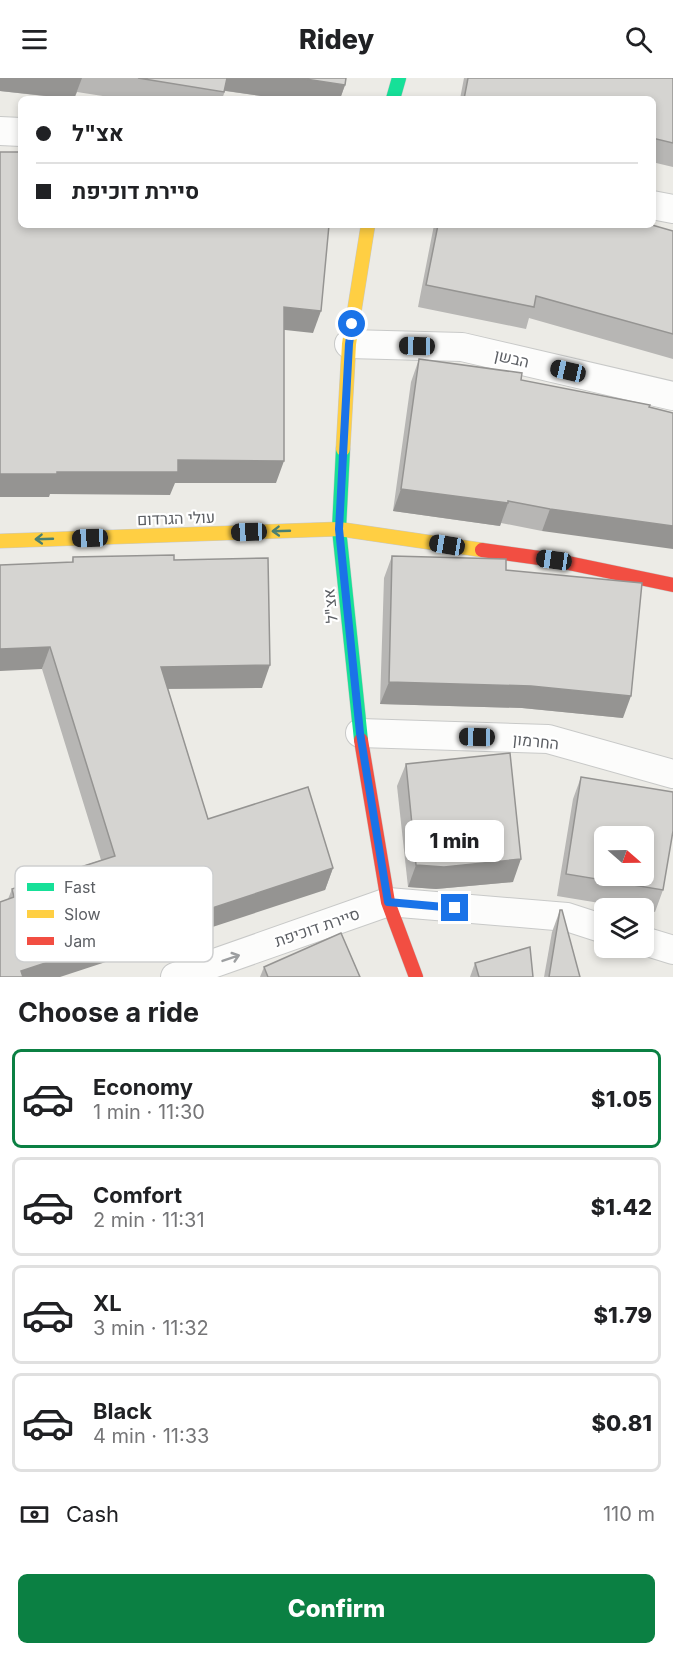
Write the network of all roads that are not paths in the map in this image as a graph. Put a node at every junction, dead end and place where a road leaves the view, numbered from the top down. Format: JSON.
{"nodes":[{"id":1,"x":399,"y":78,"type":"edge"},
{"id":2,"x":394,"y":96,"type":"edge"},
{"id":3,"x":0,"y":131,"type":"edge"},
{"id":4,"x":18,"y":132,"type":"edge"},
{"id":5,"x":656,"y":206,"type":"edge"},
{"id":6,"x":673,"y":209,"type":"edge"},
{"id":7,"x":368,"y":228,"type":"edge"},
{"id":8,"x":349,"y":344,"type":"junction"},
{"id":9,"x":673,"y":396,"type":"edge"},
{"id":10,"x":339,"y":529,"type":"junction"},
{"id":11,"x":0,"y":541,"type":"edge"},
{"id":12,"x":673,"y":585,"type":"edge"},
{"id":13,"x":360,"y":733,"type":"junction"},
{"id":14,"x":673,"y":774,"type":"edge"},
{"id":15,"x":388,"y":902,"type":"junction"},
{"id":16,"x":594,"y":926,"type":"edge"},
{"id":17,"x":654,"y":944,"type":"edge"},
{"id":18,"x":673,"y":950,"type":"edge"},
{"id":19,"x":175,"y":977,"type":"edge"},
{"id":20,"x":416,"y":977,"type":"edge"}],
"edges":[{"from":1,"to":2,"type":"street"},
{"from":3,"to":4,"type":"street"},
{"from":5,"to":6,"type":"street"},
{"from":7,"to":8,"type":"street","name":"אצ\"ל"},
{"from":8,"to":9,"type":"street","name":"הבשן"},
{"from":8,"to":10,"type":"street","name":"אצ\"ל"},
{"from":10,"to":11,"type":"street","name":"עולי הגרדום","one_way":true},
{"from":10,"to":12,"type":"street","name":"עולי הגרדום"},
{"from":10,"to":13,"type":"street","name":"אצ\"ל"},
{"from":13,"to":14,"type":"street","name":"החרמון"},
{"from":13,"to":15,"type":"street","name":"אצ\"ל"},
{"from":15,"to":16,"type":"street","name":"סיירת דוכיפת"},
{"from":19,"to":15,"type":"street","name":"סיירת דוכיפת","one_way":true},
{"from":15,"to":20,"type":"street","name":"אצ\"ל"},
{"from":17,"to":18,"type":"street"}]}
